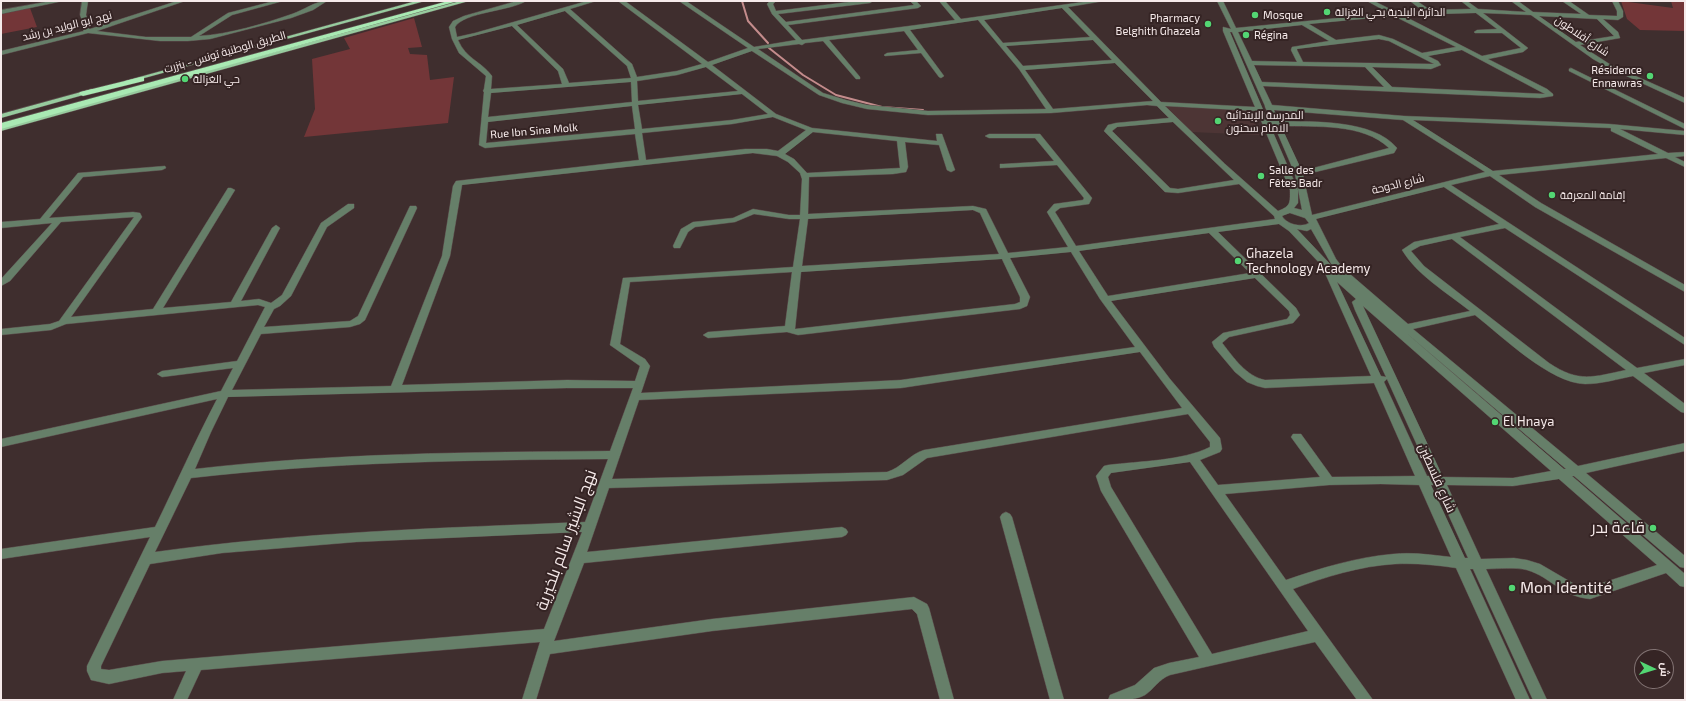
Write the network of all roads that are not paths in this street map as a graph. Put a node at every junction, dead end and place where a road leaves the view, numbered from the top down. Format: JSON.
{"nodes":[{"id":1,"x":60,"y":1,"type":"edge"},
{"id":2,"x":85,"y":1,"type":"edge"},
{"id":3,"x":172,"y":1,"type":"edge"},
{"id":4,"x":182,"y":1,"type":"edge"},
{"id":5,"x":280,"y":1,"type":"edge"},
{"id":6,"x":324,"y":1,"type":"edge"},
{"id":7,"x":423,"y":1,"type":"edge"},
{"id":8,"x":435,"y":1,"type":"edge"},
{"id":9,"x":455,"y":1,"type":"edge"},
{"id":10,"x":466,"y":1,"type":"edge"},
{"id":11,"x":523,"y":1,"type":"edge"},
{"id":12,"x":593,"y":1,"type":"edge"},
{"id":13,"x":621,"y":1,"type":"edge"},
{"id":14,"x":682,"y":1,"type":"edge"},
{"id":15,"x":773,"y":1,"type":"edge"},
{"id":16,"x":870,"y":1,"type":"edge"},
{"id":17,"x":913,"y":1,"type":"edge"},
{"id":18,"x":942,"y":1,"type":"edge"},
{"id":19,"x":949,"y":1,"type":"edge"},
{"id":20,"x":1101,"y":1,"type":"edge"},
{"id":21,"x":1213,"y":1,"type":"edge"},
{"id":22,"x":1220,"y":1,"type":"edge"},
{"id":23,"x":1370,"y":1,"type":"edge"},
{"id":24,"x":1412,"y":1,"type":"edge"},
{"id":25,"x":1464,"y":1,"type":"edge"},
{"id":26,"x":1514,"y":1,"type":"edge"},
{"id":27,"x":1565,"y":1,"type":"edge"},
{"id":28,"x":1615,"y":1,"type":"edge"},
{"id":29,"x":1082,"y":2,"type":"edge"},
{"id":30,"x":1064,"y":7,"type":"junction"},
{"id":31,"x":566,"y":9,"type":"junction"},
{"id":32,"x":1477,"y":11,"type":"junction"},
{"id":33,"x":1,"y":12,"type":"edge"},
{"id":34,"x":1429,"y":12,"type":"junction"},
{"id":35,"x":774,"y":13,"type":"junction"},
{"id":36,"x":1532,"y":13,"type":"junction"},
{"id":37,"x":1394,"y":14,"type":"junction"},
{"id":38,"x":394,"y":17,"type":"junction"},
{"id":39,"x":1588,"y":17,"type":"junction"},
{"id":40,"x":1599,"y":18,"type":"junction"},
{"id":41,"x":980,"y":19,"type":"junction"},
{"id":42,"x":960,"y":22,"type":"junction"},
{"id":43,"x":1303,"y":23,"type":"junction"},
{"id":44,"x":513,"y":24,"type":"junction"},
{"id":45,"x":784,"y":24,"type":"junction"},
{"id":46,"x":906,"y":29,"type":"junction"},
{"id":47,"x":87,"y":30,"type":"junction"},
{"id":48,"x":1230,"y":30,"type":"junction"},
{"id":49,"x":1502,"y":31,"type":"junction"},
{"id":50,"x":1477,"y":32,"type":"dead end"},
{"id":51,"x":192,"y":38,"type":"junction"},
{"id":52,"x":1094,"y":38,"type":"junction"},
{"id":53,"x":455,"y":39,"type":"junction"},
{"id":54,"x":826,"y":40,"type":"junction"},
{"id":55,"x":1334,"y":42,"type":"junction"},
{"id":56,"x":802,"y":43,"type":"junction"},
{"id":57,"x":1575,"y":44,"type":"junction"},
{"id":58,"x":1002,"y":45,"type":"junction"},
{"id":59,"x":272,"y":46,"type":"junction"},
{"id":60,"x":752,"y":48,"type":"junction"},
{"id":61,"x":1463,"y":48,"type":"junction"},
{"id":62,"x":1,"y":50,"type":"edge"},
{"id":63,"x":922,"y":51,"type":"junction"},
{"id":64,"x":1,"y":53,"type":"edge"},
{"id":65,"x":887,"y":55,"type":"dead end"},
{"id":66,"x":1421,"y":55,"type":"junction"},
{"id":67,"x":1480,"y":58,"type":"junction"},
{"id":68,"x":1118,"y":61,"type":"junction"},
{"id":69,"x":1250,"y":63,"type":"junction"},
{"id":70,"x":1301,"y":64,"type":"junction"},
{"id":71,"x":1366,"y":64,"type":"junction"},
{"id":72,"x":708,"y":65,"type":"junction"},
{"id":73,"x":1021,"y":68,"type":"junction"},
{"id":74,"x":1571,"y":70,"type":"dead end"},
{"id":75,"x":195,"y":75,"type":"junction"},
{"id":76,"x":941,"y":76,"type":"dead end"},
{"id":77,"x":634,"y":78,"type":"junction"},
{"id":78,"x":858,"y":78,"type":"dead end"},
{"id":79,"x":1259,"y":84,"type":"junction"},
{"id":80,"x":566,"y":85,"type":"junction"},
{"id":81,"x":1389,"y":88,"type":"junction"},
{"id":82,"x":486,"y":91,"type":"junction"},
{"id":83,"x":744,"y":92,"type":"junction"},
{"id":84,"x":83,"y":94,"type":"junction"},
{"id":85,"x":1685,"y":101,"type":"edge"},
{"id":86,"x":1159,"y":104,"type":"junction"},
{"id":87,"x":635,"y":105,"type":"junction"},
{"id":88,"x":1268,"y":107,"type":"junction"},
{"id":89,"x":1259,"y":109,"type":"junction"},
{"id":90,"x":1051,"y":111,"type":"junction"},
{"id":91,"x":774,"y":115,"type":"junction"},
{"id":92,"x":3,"y":116,"type":"edge"},
{"id":93,"x":1404,"y":118,"type":"junction"},
{"id":94,"x":484,"y":120,"type":"junction"},
{"id":95,"x":1173,"y":120,"type":"junction"},
{"id":96,"x":1,"y":122,"type":"edge"},
{"id":97,"x":1265,"y":123,"type":"junction"},
{"id":98,"x":1277,"y":124,"type":"junction"},
{"id":99,"x":1,"y":126,"type":"edge"},
{"id":100,"x":1609,"y":126,"type":"junction"},
{"id":101,"x":1685,"y":127,"type":"edge"},
{"id":102,"x":1,"y":129,"type":"edge"},
{"id":103,"x":811,"y":130,"type":"junction"},
{"id":104,"x":639,"y":132,"type":"junction"},
{"id":105,"x":1685,"y":133,"type":"edge"},
{"id":106,"x":989,"y":136,"type":"dead end"},
{"id":107,"x":901,"y":140,"type":"junction"},
{"id":108,"x":781,"y":153,"type":"junction"},
{"id":109,"x":1685,"y":154,"type":"edge"},
{"id":110,"x":1667,"y":156,"type":"junction"},
{"id":111,"x":643,"y":162,"type":"junction"},
{"id":112,"x":1058,"y":163,"type":"junction"},
{"id":113,"x":1685,"y":165,"type":"edge"},
{"id":114,"x":1003,"y":166,"type":"dead end"},
{"id":115,"x":162,"y":168,"type":"dead end"},
{"id":116,"x":951,"y":170,"type":"dead end"},
{"id":117,"x":1491,"y":173,"type":"junction"},
{"id":118,"x":1299,"y":174,"type":"junction"},
{"id":119,"x":806,"y":175,"type":"junction"},
{"id":120,"x":1239,"y":182,"type":"junction"},
{"id":121,"x":1444,"y":184,"type":"junction"},
{"id":122,"x":230,"y":190,"type":"dead end"},
{"id":123,"x":351,"y":206,"type":"dead end"},
{"id":124,"x":413,"y":208,"type":"dead end"},
{"id":125,"x":1289,"y":210,"type":"junction"},
{"id":126,"x":804,"y":217,"type":"junction"},
{"id":127,"x":1311,"y":219,"type":"junction"},
{"id":128,"x":59,"y":220,"type":"junction"},
{"id":129,"x":1282,"y":221,"type":"junction"},
{"id":130,"x":42,"y":222,"type":"junction"},
{"id":131,"x":1,"y":225,"type":"edge"},
{"id":132,"x":1506,"y":225,"type":"junction"},
{"id":133,"x":276,"y":228,"type":"dead end"},
{"id":134,"x":1212,"y":231,"type":"junction"},
{"id":135,"x":1453,"y":236,"type":"junction"},
{"id":136,"x":676,"y":246,"type":"dead end"},
{"id":137,"x":1074,"y":249,"type":"junction"},
{"id":138,"x":1004,"y":256,"type":"junction"},
{"id":139,"x":1326,"y":267,"type":"junction"},
{"id":140,"x":797,"y":269,"type":"junction"},
{"id":141,"x":1257,"y":275,"type":"junction"},
{"id":142,"x":1,"y":283,"type":"edge"},
{"id":143,"x":1685,"y":289,"type":"edge"},
{"id":144,"x":1105,"y":299,"type":"junction"},
{"id":145,"x":1366,"y":299,"type":"junction"},
{"id":146,"x":234,"y":304,"type":"junction"},
{"id":147,"x":270,"y":307,"type":"junction"},
{"id":148,"x":156,"y":312,"type":"junction"},
{"id":149,"x":1477,"y":312,"type":"junction"},
{"id":150,"x":64,"y":321,"type":"junction"},
{"id":151,"x":1407,"y":327,"type":"junction"},
{"id":152,"x":789,"y":329,"type":"junction"},
{"id":153,"x":1395,"y":330,"type":"junction"},
{"id":154,"x":258,"y":331,"type":"junction"},
{"id":155,"x":1,"y":332,"type":"edge"},
{"id":156,"x":708,"y":335,"type":"dead end"},
{"id":157,"x":1685,"y":342,"type":"edge"},
{"id":158,"x":1141,"y":349,"type":"junction"},
{"id":159,"x":1685,"y":362,"type":"edge"},
{"id":160,"x":241,"y":364,"type":"junction"},
{"id":161,"x":1635,"y":372,"type":"junction"},
{"id":162,"x":162,"y":374,"type":"dead end"},
{"id":163,"x":1390,"y":378,"type":"junction"},
{"id":164,"x":1376,"y":379,"type":"junction"},
{"id":165,"x":396,"y":388,"type":"junction"},
{"id":166,"x":637,"y":391,"type":"junction"},
{"id":167,"x":225,"y":394,"type":"junction"},
{"id":168,"x":1685,"y":409,"type":"edge"},
{"id":169,"x":1191,"y":410,"type":"junction"},
{"id":170,"x":1297,"y":437,"type":"dead end"},
{"id":171,"x":1,"y":444,"type":"edge"},
{"id":172,"x":1685,"y":448,"type":"edge"},
{"id":173,"x":614,"y":455,"type":"junction"},
{"id":174,"x":1192,"y":458,"type":"junction"},
{"id":175,"x":1576,"y":471,"type":"junction"},
{"id":176,"x":187,"y":474,"type":"junction"},
{"id":177,"x":1562,"y":474,"type":"junction"},
{"id":178,"x":1422,"y":480,"type":"junction"},
{"id":179,"x":1329,"y":481,"type":"junction"},
{"id":180,"x":1438,"y":481,"type":"junction"},
{"id":181,"x":605,"y":484,"type":"junction"},
{"id":182,"x":1216,"y":490,"type":"junction"},
{"id":183,"x":1006,"y":517,"type":"dead end"},
{"id":184,"x":590,"y":527,"type":"junction"},
{"id":185,"x":160,"y":531,"type":"junction"},
{"id":186,"x":842,"y":532,"type":"dead end"},
{"id":187,"x":1,"y":554,"type":"edge"},
{"id":188,"x":579,"y":558,"type":"junction"},
{"id":189,"x":146,"y":559,"type":"junction"},
{"id":190,"x":1460,"y":562,"type":"junction"},
{"id":191,"x":1685,"y":563,"type":"edge"},
{"id":192,"x":1477,"y":564,"type":"junction"},
{"id":193,"x":1667,"y":567,"type":"junction"},
{"id":194,"x":1685,"y":582,"type":"edge"},
{"id":195,"x":1284,"y":586,"type":"junction"},
{"id":196,"x":1318,"y":635,"type":"junction"},
{"id":197,"x":548,"y":641,"type":"junction"},
{"id":198,"x":1209,"y":661,"type":"junction"},
{"id":199,"x":196,"y":665,"type":"junction"},
{"id":200,"x":180,"y":700,"type":"edge"},
{"id":201,"x":529,"y":700,"type":"edge"},
{"id":202,"x":947,"y":700,"type":"edge"},
{"id":203,"x":1057,"y":700,"type":"edge"},
{"id":204,"x":1115,"y":700,"type":"edge"},
{"id":205,"x":1366,"y":700,"type":"edge"},
{"id":206,"x":1523,"y":700,"type":"edge"},
{"id":207,"x":1540,"y":700,"type":"edge"}],
"edges":[{"from":1,"to":33,"type":"street"},
{"from":2,"to":47,"type":"street"},
{"from":3,"to":47,"type":"street","name":"نهج ابو الوليد بن رشد"},
{"from":4,"to":47,"type":"street","name":"نهج ابو الوليد بن رشد"},
{"from":5,"to":51,"type":"street"},
{"from":6,"to":51,"type":"street"},
{"from":7,"to":59,"type":"highway"},
{"from":7,"to":84,"type":"main road"},
{"from":8,"to":59,"type":"highway","name":"الطريق الوطنية تونس - بنزرت"},
{"from":9,"to":38,"type":"highway","name":"الطريق الوطنية تونس - بنزرت"},
{"from":10,"to":75,"type":"main road"},
{"from":11,"to":53,"type":"street"},
{"from":12,"to":31,"type":"street"},
{"from":13,"to":72,"type":"street"},
{"from":14,"to":60,"type":"street"},
{"from":15,"to":35,"type":"street"},
{"from":16,"to":35,"type":"street"},
{"from":17,"to":45,"type":"street"},
{"from":18,"to":19,"type":"street"},
{"from":18,"to":42,"type":"street"},
{"from":20,"to":29,"type":"street"},
{"from":21,"to":48,"type":"street"},
{"from":22,"to":48,"type":"street"},
{"from":23,"to":37,"type":"street"},
{"from":24,"to":34,"type":"street"},
{"from":25,"to":32,"type":"street"},
{"from":26,"to":36,"type":"street","name":"شارع أفلاطون"},
{"from":27,"to":39,"type":"street"},
{"from":28,"to":40,"type":"street"},
{"from":29,"to":30,"type":"street"},
{"from":30,"to":41,"type":"street"},
{"from":30,"to":52,"type":"street"},
{"from":31,"to":44,"type":"street"},
{"from":31,"to":77,"type":"street"},
{"from":32,"to":34,"type":"street"},
{"from":32,"to":36,"type":"street"},
{"from":32,"to":49,"type":"street"},
{"from":34,"to":37,"type":"street"},
{"from":35,"to":45,"type":"street"},
{"from":36,"to":39,"type":"street"},
{"from":36,"to":57,"type":"street","name":"شارع أفلاطون"},
{"from":37,"to":43,"type":"street"},
{"from":37,"to":61,"type":"street"},
{"from":38,"to":75,"type":"highway"},
{"from":38,"to":99,"type":"highway","name":"الطريق الوطنية تونس - بنزرت"},
{"from":39,"to":40,"type":"street"},
{"from":40,"to":57,"type":"street"},
{"from":41,"to":42,"type":"street"},
{"from":41,"to":58,"type":"street"},
{"from":42,"to":46,"type":"street"},
{"from":43,"to":48,"type":"street"},
{"from":43,"to":55,"type":"street"},
{"from":44,"to":53,"type":"street"},
{"from":44,"to":80,"type":"street"},
{"from":45,"to":56,"type":"street"},
{"from":46,"to":54,"type":"street"},
{"from":46,"to":63,"type":"street"},
{"from":47,"to":51,"type":"street"},
{"from":47,"to":62,"type":"street","name":"نهج ابو الوليد بن رشد"},
{"from":47,"to":64,"type":"street","name":"نهج ابو الوليد بن رشد"},
{"from":48,"to":69,"type":"street"},
{"from":48,"to":89,"type":"street"},
{"from":49,"to":50,"type":"street"},
{"from":49,"to":67,"type":"street"},
{"from":52,"to":58,"type":"street"},
{"from":52,"to":68,"type":"street"},
{"from":53,"to":82,"type":"street","name":"Rue Ibn Sina Molk"},
{"from":54,"to":56,"type":"street"},
{"from":54,"to":78,"type":"street"},
{"from":55,"to":66,"type":"street"},
{"from":55,"to":70,"type":"street"},
{"from":56,"to":60,"type":"street"},
{"from":57,"to":85,"type":"street","name":"شارع أفلاطون"},
{"from":58,"to":73,"type":"street"},
{"from":59,"to":84,"type":"highway"},
{"from":59,"to":96,"type":"highway","name":"الطريق الوطنية تونس - بنزرت"},
{"from":60,"to":72,"type":"street"},
{"from":60,"to":90,"type":"street"},
{"from":61,"to":66,"type":"street"},
{"from":61,"to":67,"type":"street"},
{"from":63,"to":65,"type":"street"},
{"from":63,"to":76,"type":"street"},
{"from":66,"to":71,"type":"street"},
{"from":67,"to":81,"type":"street"},
{"from":68,"to":73,"type":"street"},
{"from":68,"to":86,"type":"street"},
{"from":69,"to":70,"type":"street"},
{"from":69,"to":79,"type":"street"},
{"from":70,"to":71,"type":"street"},
{"from":71,"to":81,"type":"street"},
{"from":72,"to":77,"type":"street"},
{"from":72,"to":83,"type":"street"},
{"from":73,"to":90,"type":"street"},
{"from":74,"to":101,"type":"street"},
{"from":75,"to":102,"type":"main road"},
{"from":77,"to":80,"type":"street"},
{"from":77,"to":87,"type":"street"},
{"from":79,"to":81,"type":"street"},
{"from":79,"to":88,"type":"street"},
{"from":80,"to":82,"type":"street"},
{"from":82,"to":94,"type":"street","name":"Rue Ibn Sina Molk"},
{"from":83,"to":87,"type":"street"},
{"from":83,"to":91,"type":"street"},
{"from":84,"to":92,"type":"main road"},
{"from":86,"to":89,"type":"street"},
{"from":86,"to":90,"type":"street"},
{"from":86,"to":95,"type":"street"},
{"from":87,"to":94,"type":"street"},
{"from":87,"to":104,"type":"street"},
{"from":88,"to":93,"type":"street"},
{"from":88,"to":98,"type":"street"},
{"from":89,"to":97,"type":"street"},
{"from":91,"to":103,"type":"street"},
{"from":91,"to":104,"type":"street","name":"Rue Ibn Sina Molk"},
{"from":93,"to":100,"type":"street"},
{"from":93,"to":117,"type":"street"},
{"from":94,"to":104,"type":"street","name":"Rue Ibn Sina Molk"},
{"from":95,"to":120,"type":"street"},
{"from":95,"to":120,"type":"street"},
{"from":97,"to":98,"type":"street"},
{"from":97,"to":125,"type":"street"},
{"from":98,"to":118,"type":"street"},
{"from":98,"to":118,"type":"street"},
{"from":100,"to":105,"type":"street"},
{"from":100,"to":110,"type":"street"},
{"from":103,"to":107,"type":"street"},
{"from":103,"to":108,"type":"street"},
{"from":104,"to":111,"type":"street"},
{"from":106,"to":112,"type":"street"},
{"from":107,"to":116,"type":"street"},
{"from":107,"to":119,"type":"street"},
{"from":108,"to":111,"type":"street"},
{"from":108,"to":119,"type":"street"},
{"from":109,"to":110,"type":"street","name":"شارع الدوحة"},
{"from":110,"to":113,"type":"street"},
{"from":110,"to":117,"type":"street","name":"شارع الدوحة"},
{"from":111,"to":165,"type":"street"},
{"from":112,"to":114,"type":"street"},
{"from":112,"to":137,"type":"street"},
{"from":115,"to":130,"type":"street"},
{"from":117,"to":121,"type":"street","name":"شارع الدوحة"},
{"from":117,"to":143,"type":"street"},
{"from":118,"to":127,"type":"street"},
{"from":119,"to":126,"type":"street"},
{"from":120,"to":129,"type":"street"},
{"from":121,"to":127,"type":"street","name":"شارع الدوحة"},
{"from":121,"to":132,"type":"street"},
{"from":122,"to":148,"type":"street"},
{"from":123,"to":147,"type":"street"},
{"from":124,"to":154,"type":"street"},
{"from":125,"to":127,"type":"street"},
{"from":125,"to":129,"type":"street"},
{"from":126,"to":136,"type":"street"},
{"from":126,"to":138,"type":"street"},
{"from":126,"to":140,"type":"street"},
{"from":127,"to":129,"type":"street","name":"شارع الدوحة"},
{"from":127,"to":145,"type":"street"},
{"from":128,"to":130,"type":"street"},
{"from":128,"to":142,"type":"street"},
{"from":128,"to":150,"type":"street"},
{"from":129,"to":134,"type":"street"},
{"from":129,"to":139,"type":"street"},
{"from":130,"to":131,"type":"street"},
{"from":132,"to":135,"type":"street"},
{"from":132,"to":157,"type":"street"},
{"from":133,"to":146,"type":"street"},
{"from":134,"to":137,"type":"street"},
{"from":134,"to":141,"type":"street"},
{"from":135,"to":149,"type":"street"},
{"from":135,"to":161,"type":"street"},
{"from":137,"to":138,"type":"street"},
{"from":137,"to":144,"type":"street"},
{"from":138,"to":140,"type":"street"},
{"from":138,"to":152,"type":"street"},
{"from":139,"to":145,"type":"street"},
{"from":139,"to":164,"type":"street","name":"شارع فلسطين"},
{"from":140,"to":152,"type":"street"},
{"from":140,"to":166,"type":"street","name":"نهج البشير سالم بلخيرية"},
{"from":141,"to":144,"type":"street"},
{"from":141,"to":164,"type":"street"},
{"from":144,"to":158,"type":"street"},
{"from":145,"to":151,"type":"street"},
{"from":145,"to":153,"type":"street"},
{"from":145,"to":163,"type":"street","name":"شارع فلسطين"},
{"from":146,"to":147,"type":"street"},
{"from":146,"to":148,"type":"street"},
{"from":147,"to":154,"type":"street"},
{"from":148,"to":150,"type":"street"},
{"from":149,"to":151,"type":"street"},
{"from":149,"to":161,"type":"street"},
{"from":150,"to":155,"type":"street"},
{"from":151,"to":153,"type":"street"},
{"from":151,"to":175,"type":"street"},
{"from":152,"to":156,"type":"street"},
{"from":153,"to":177,"type":"street"},
{"from":154,"to":160,"type":"street"},
{"from":158,"to":166,"type":"street"},
{"from":158,"to":169,"type":"street"},
{"from":159,"to":161,"type":"street"},
{"from":160,"to":162,"type":"street"},
{"from":160,"to":167,"type":"street"},
{"from":161,"to":168,"type":"street"},
{"from":163,"to":164,"type":"street"},
{"from":163,"to":180,"type":"street","name":"شارع فلسطين"},
{"from":164,"to":178,"type":"street","name":"شارع فلسطين"},
{"from":165,"to":166,"type":"street"},
{"from":165,"to":167,"type":"street"},
{"from":166,"to":173,"type":"street","name":"نهج البشير سالم بلخيرية"},
{"from":167,"to":171,"type":"street"},
{"from":167,"to":176,"type":"street"},
{"from":169,"to":174,"type":"street"},
{"from":169,"to":181,"type":"street"},
{"from":170,"to":179,"type":"street"},
{"from":172,"to":175,"type":"street"},
{"from":173,"to":176,"type":"street"},
{"from":173,"to":181,"type":"street","name":"نهج البشير سالم بلخيرية"},
{"from":174,"to":182,"type":"street"},
{"from":174,"to":198,"type":"street"},
{"from":175,"to":177,"type":"street"},
{"from":175,"to":191,"type":"street"},
{"from":176,"to":185,"type":"street"},
{"from":177,"to":180,"type":"street"},
{"from":177,"to":193,"type":"street"},
{"from":178,"to":179,"type":"street"},
{"from":178,"to":180,"type":"street"},
{"from":178,"to":190,"type":"street","name":"شارع فلسطين"},
{"from":179,"to":182,"type":"street"},
{"from":180,"to":192,"type":"street","name":"شارع فلسطين"},
{"from":181,"to":184,"type":"street","name":"نهج البشير سالم بلخيرية"},
{"from":182,"to":195,"type":"street"},
{"from":183,"to":203,"type":"street"},
{"from":184,"to":188,"type":"street","name":"نهج البشير سالم بلخيرية"},
{"from":184,"to":189,"type":"street"},
{"from":185,"to":187,"type":"street"},
{"from":185,"to":189,"type":"street"},
{"from":186,"to":188,"type":"street"},
{"from":188,"to":197,"type":"street","name":"نهج البشير سالم بلخيرية"},
{"from":189,"to":199,"type":"street"},
{"from":190,"to":192,"type":"street"},
{"from":190,"to":195,"type":"street"},
{"from":190,"to":206,"type":"street","name":"شارع فلسطين"},
{"from":192,"to":193,"type":"street"},
{"from":192,"to":207,"type":"street","name":"شارع فلسطين"},
{"from":193,"to":194,"type":"street"},
{"from":195,"to":196,"type":"street"},
{"from":196,"to":198,"type":"street"},
{"from":196,"to":205,"type":"street"},
{"from":197,"to":199,"type":"street"},
{"from":197,"to":201,"type":"street","name":"نهج البشير سالم بلخيرية"},
{"from":197,"to":202,"type":"street"},
{"from":198,"to":204,"type":"street"},
{"from":199,"to":200,"type":"street"}]}
